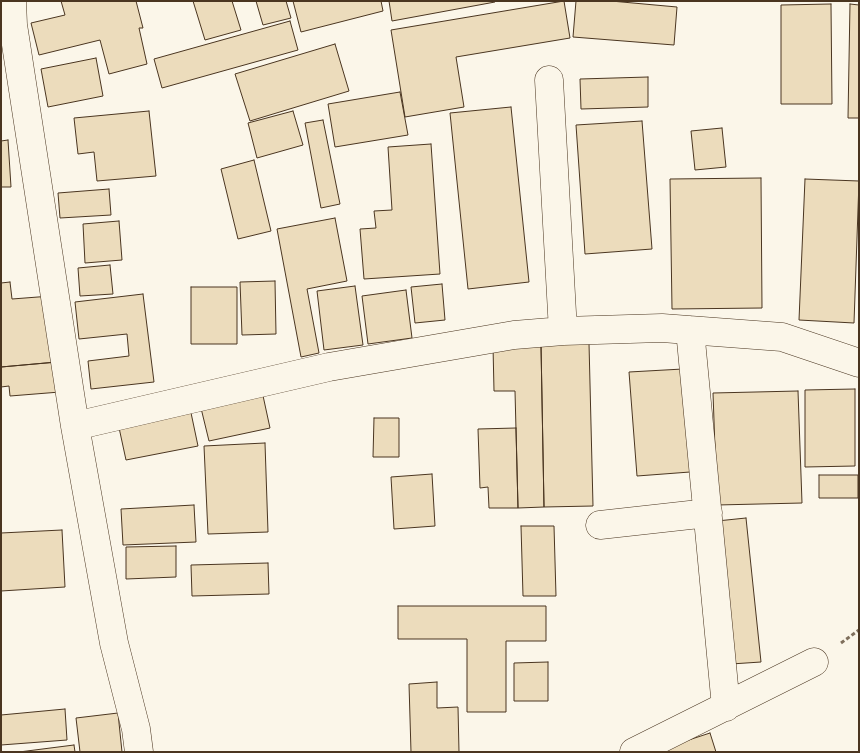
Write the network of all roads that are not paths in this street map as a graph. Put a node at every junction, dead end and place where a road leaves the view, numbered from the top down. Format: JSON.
{"nodes":[{"id":1,"x":9,"y":17,"type":"edge"},
{"id":2,"x":549,"y":80,"type":"dead end"},
{"id":3,"x":690,"y":330,"type":"junction"},
{"id":4,"x":563,"y":331,"type":"junction"},
{"id":5,"x":859,"y":362,"type":"edge"},
{"id":6,"x":75,"y":426,"type":"junction"},
{"id":7,"x":708,"y":513,"type":"junction"},
{"id":8,"x":600,"y":525,"type":"dead end"},
{"id":9,"x":814,"y":662,"type":"dead end"},
{"id":10,"x":726,"y":707,"type":"junction"},
{"id":11,"x":139,"y":752,"type":"edge"},
{"id":12,"x":634,"y":752,"type":"edge"}],
"edges":[{"from":1,"to":6,"type":"street"},
{"from":2,"to":4,"type":"street"},
{"from":3,"to":4,"type":"street"},
{"from":3,"to":5,"type":"street"},
{"from":3,"to":7,"type":"street"},
{"from":4,"to":6,"type":"street"},
{"from":6,"to":11,"type":"street"},
{"from":7,"to":8,"type":"street"},
{"from":7,"to":10,"type":"street"},
{"from":9,"to":10,"type":"street"},
{"from":10,"to":12,"type":"street"}]}
